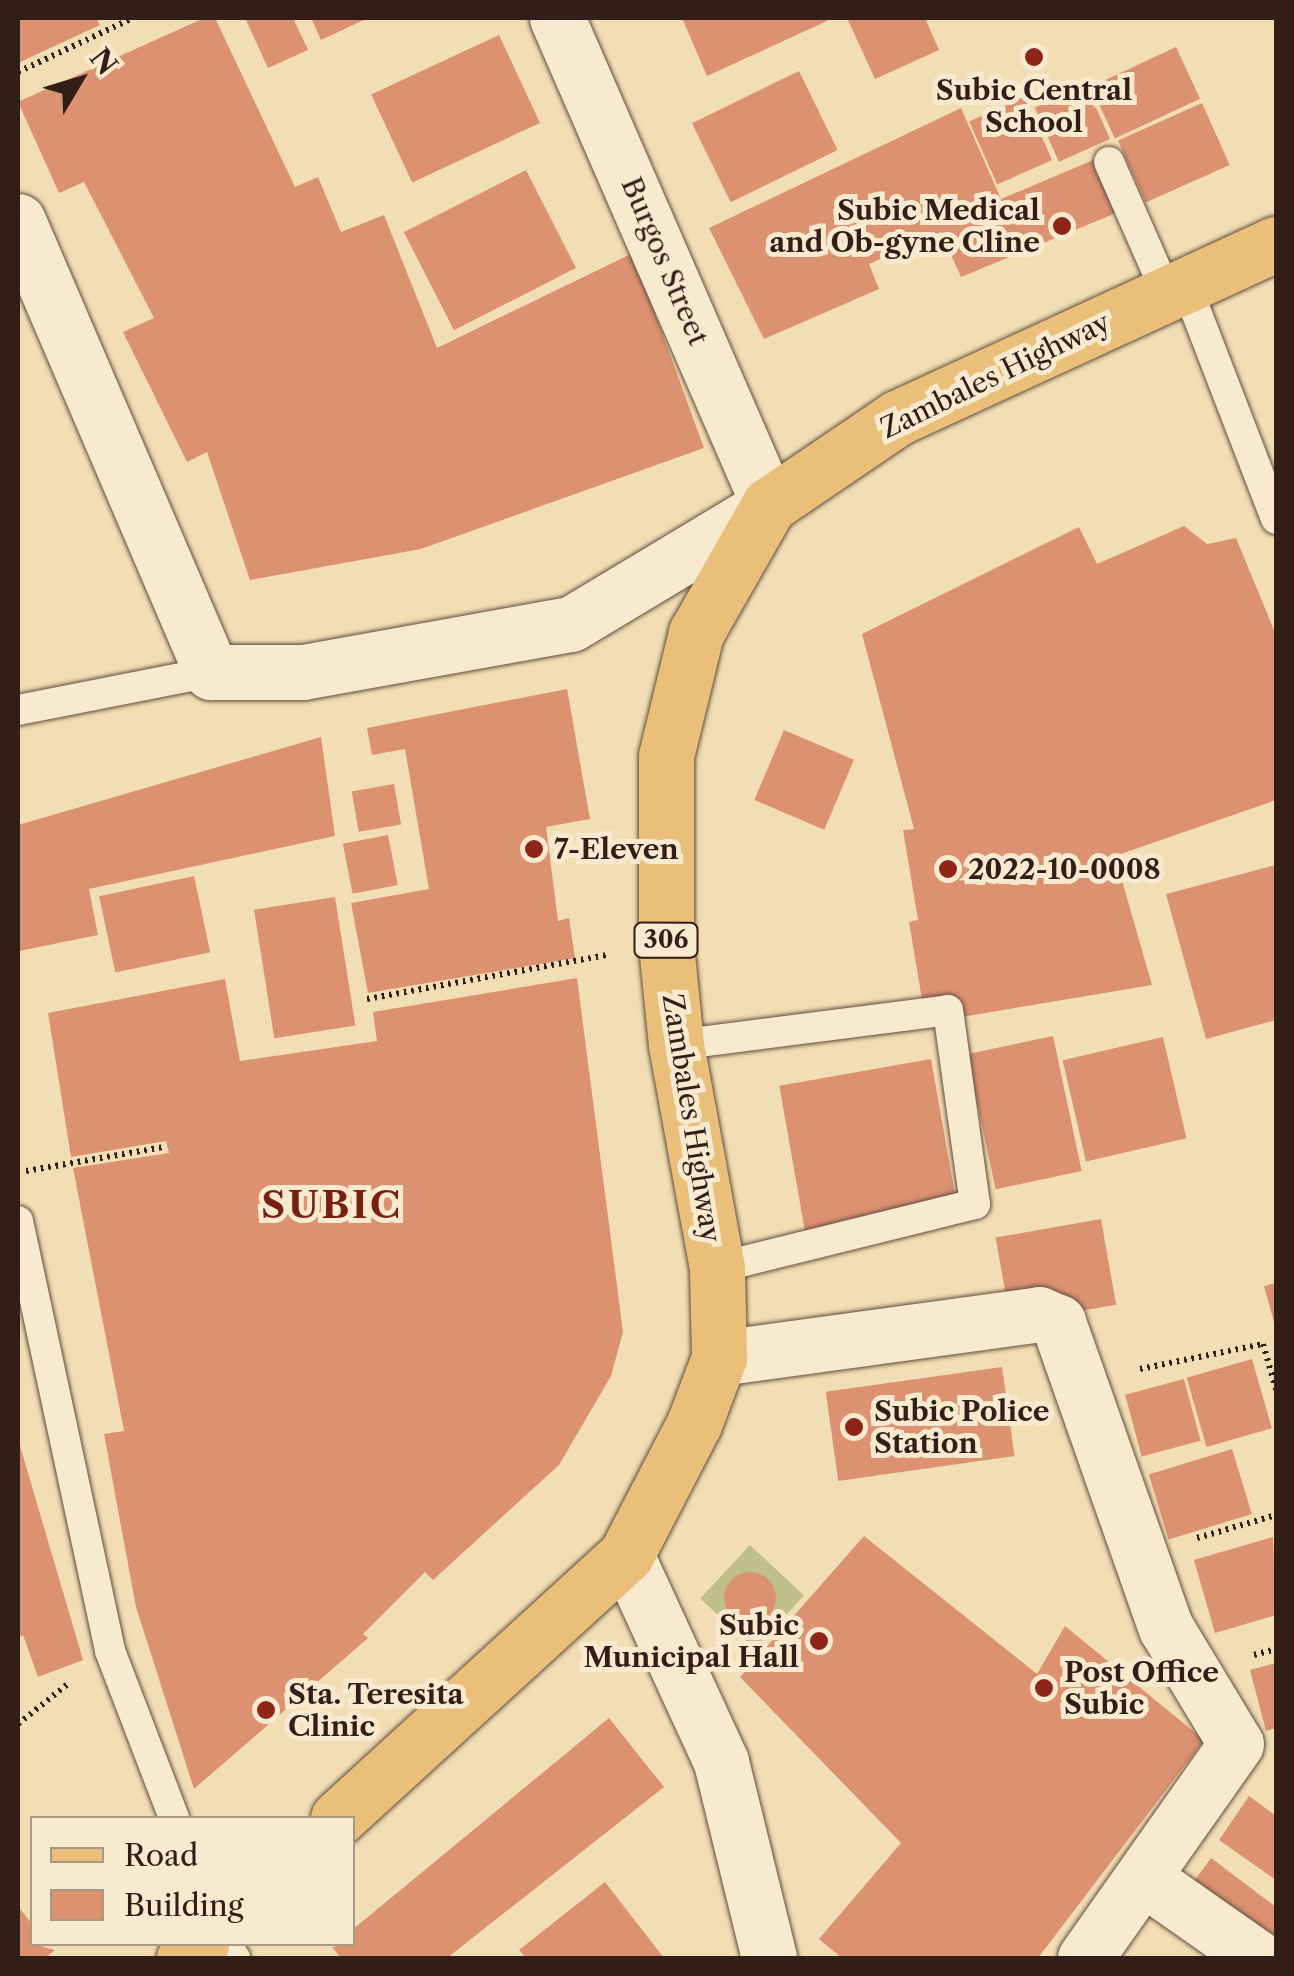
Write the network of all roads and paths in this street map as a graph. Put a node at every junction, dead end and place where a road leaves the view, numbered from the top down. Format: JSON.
{"nodes":[{"id":1,"x":133,"y":18,"type":"edge"},
{"id":2,"x":557,"y":18,"type":"edge"},
{"id":3,"x":18,"y":72,"type":"edge"},
{"id":4,"x":1110,"y":162,"type":"dead end"},
{"id":5,"x":18,"y":221,"type":"edge"},
{"id":6,"x":1276,"y":244,"type":"edge"},
{"id":7,"x":1176,"y":288,"type":"junction"},
{"id":8,"x":769,"y":505,"type":"junction"},
{"id":9,"x":1276,"y":518,"type":"edge"},
{"id":10,"x":211,"y":672,"type":"junction"},
{"id":11,"x":18,"y":710,"type":"edge"},
{"id":12,"x":666,"y":944,"type":"junction"},
{"id":13,"x":367,"y":999,"type":"dead end"},
{"id":14,"x":676,"y":1045,"type":"junction"},
{"id":15,"x":162,"y":1147,"type":"dead end"},
{"id":16,"x":18,"y":1173,"type":"edge"},
{"id":17,"x":18,"y":1221,"type":"edge"},
{"id":18,"x":717,"y":1268,"type":"junction"},
{"id":19,"x":720,"y":1358,"type":"junction"},
{"id":20,"x":1080,"y":1382,"type":"junction"},
{"id":21,"x":1276,"y":1389,"type":"edge"},
{"id":22,"x":1276,"y":1515,"type":"edge"},
{"id":23,"x":1138,"y":1554,"type":"junction"},
{"id":24,"x":626,"y":1555,"type":"junction"},
{"id":25,"x":110,"y":1651,"type":"junction"},
{"id":26,"x":18,"y":1724,"type":"edge"},
{"id":27,"x":173,"y":1816,"type":"edge"},
{"id":28,"x":340,"y":1816,"type":"edge"},
{"id":29,"x":1144,"y":1880,"type":"junction"},
{"id":30,"x":769,"y":1958,"type":"edge"},
{"id":31,"x":1084,"y":1958,"type":"edge"},
{"id":32,"x":1258,"y":1958,"type":"edge"}],
"edges":[{"from":1,"to":3,"type":"path"},
{"from":2,"to":8,"type":"street","name":"Burgos Street"},
{"from":4,"to":7,"type":"lane"},
{"from":5,"to":10,"type":"street"},
{"from":6,"to":7,"type":"main road","name":"Zambales Highway","number":"306"},
{"from":7,"to":8,"type":"main road","name":"Zambales Highway","number":"306"},
{"from":7,"to":9,"type":"lane"},
{"from":8,"to":10,"type":"street"},
{"from":8,"to":12,"type":"main road","name":"Zambales Highway","number":"306"},
{"from":10,"to":11,"type":"lane"},
{"from":12,"to":13,"type":"path"},
{"from":12,"to":14,"type":"main road","name":"Zambales Highway","number":"306"},
{"from":14,"to":18,"type":"main road","name":"Zambales Highway","number":"306"},
{"from":14,"to":18,"type":"lane"},
{"from":15,"to":16,"type":"path"},
{"from":17,"to":25,"type":"lane"},
{"from":18,"to":19,"type":"main road","name":"Zambales Highway","number":"306"},
{"from":19,"to":20,"type":"street"},
{"from":19,"to":24,"type":"main road","name":"Zambales Highway","number":"306"},
{"from":20,"to":21,"type":"path"},
{"from":20,"to":23,"type":"street"},
{"from":22,"to":23,"type":"path"},
{"from":23,"to":29,"type":"street"},
{"from":24,"to":28,"type":"main road","name":"Zambales Highway","number":"306"},
{"from":24,"to":30,"type":"street"},
{"from":25,"to":26,"type":"path"},
{"from":25,"to":27,"type":"lane"},
{"from":29,"to":31,"type":"street"},
{"from":29,"to":32,"type":"street"}]}
